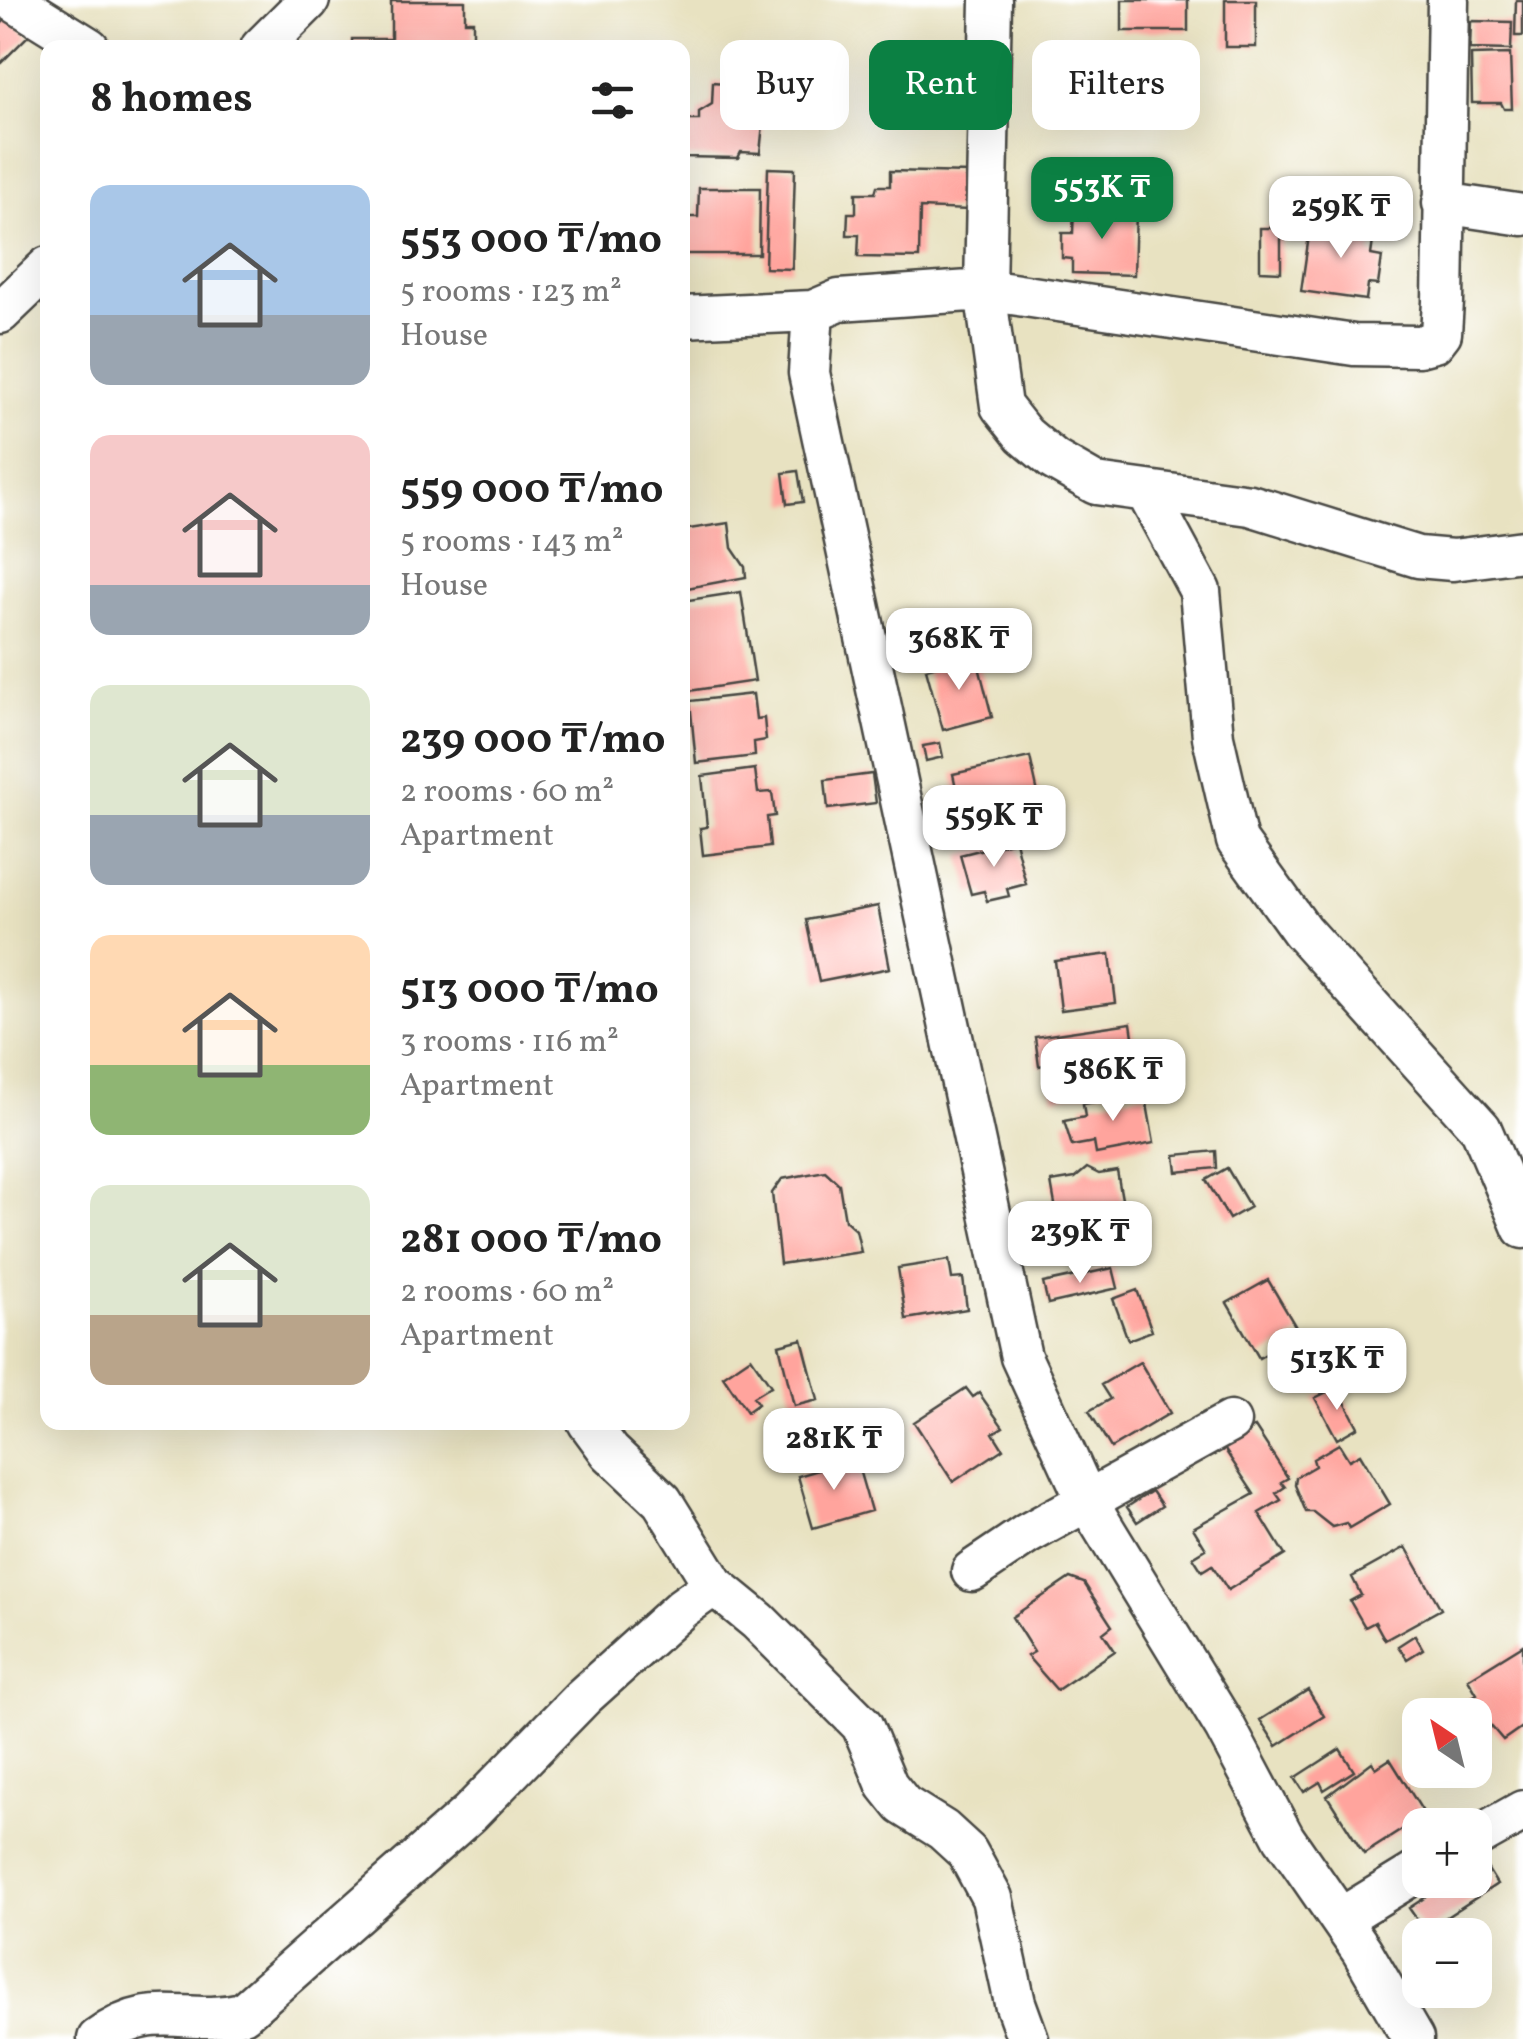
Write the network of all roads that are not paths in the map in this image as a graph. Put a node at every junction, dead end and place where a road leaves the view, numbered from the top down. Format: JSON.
{"nodes":[{"id":1,"x":12,"y":0,"type":"edge"},
{"id":2,"x":310,"y":0,"type":"edge"},
{"id":3,"x":991,"y":0,"type":"edge"},
{"id":4,"x":1448,"y":0,"type":"edge"},
{"id":5,"x":76,"y":40,"type":"edge"},
{"id":6,"x":270,"y":40,"type":"edge"},
{"id":7,"x":1443,"y":203,"type":"junction"},
{"id":8,"x":1523,"y":215,"type":"edge"},
{"id":9,"x":40,"y":275,"type":"edge"},
{"id":10,"x":984,"y":290,"type":"junction"},
{"id":11,"x":813,"y":310,"type":"junction"},
{"id":12,"x":0,"y":313,"type":"edge"},
{"id":13,"x":690,"y":317,"type":"edge"},
{"id":14,"x":1146,"y":491,"type":"junction"},
{"id":15,"x":1523,"y":551,"type":"edge"},
{"id":16,"x":1523,"y":1228,"type":"edge"},
{"id":17,"x":1230,"y":1422,"type":"dead end"},
{"id":18,"x":594,"y":1430,"type":"edge"},
{"id":19,"x":1086,"y":1501,"type":"junction"},
{"id":20,"x":972,"y":1571,"type":"dead end"},
{"id":21,"x":714,"y":1585,"type":"junction"},
{"id":22,"x":1523,"y":1811,"type":"edge"},
{"id":23,"x":1492,"y":1828,"type":"edge"},
{"id":24,"x":1402,"y":1881,"type":"edge"},
{"id":25,"x":1340,"y":1919,"type":"junction"},
{"id":26,"x":98,"y":2039,"type":"edge"},
{"id":27,"x":1028,"y":2039,"type":"edge"},
{"id":28,"x":1413,"y":2039,"type":"edge"}],
"edges":[{"from":1,"to":5,"type":"street"},
{"from":2,"to":6,"type":"street"},
{"from":3,"to":10,"type":"street"},
{"from":4,"to":7,"type":"street"},
{"from":7,"to":8,"type":"street"},
{"from":7,"to":10,"type":"street"},
{"from":9,"to":12,"type":"street"},
{"from":10,"to":11,"type":"street"},
{"from":10,"to":14,"type":"street"},
{"from":11,"to":13,"type":"street"},
{"from":11,"to":19,"type":"street"},
{"from":14,"to":15,"type":"street"},
{"from":14,"to":16,"type":"street"},
{"from":17,"to":19,"type":"street"},
{"from":18,"to":21,"type":"street"},
{"from":19,"to":20,"type":"street"},
{"from":19,"to":25,"type":"street"},
{"from":21,"to":26,"type":"street"},
{"from":21,"to":27,"type":"street"},
{"from":22,"to":23,"type":"street"},
{"from":24,"to":25,"type":"street"},
{"from":25,"to":28,"type":"street"}]}
